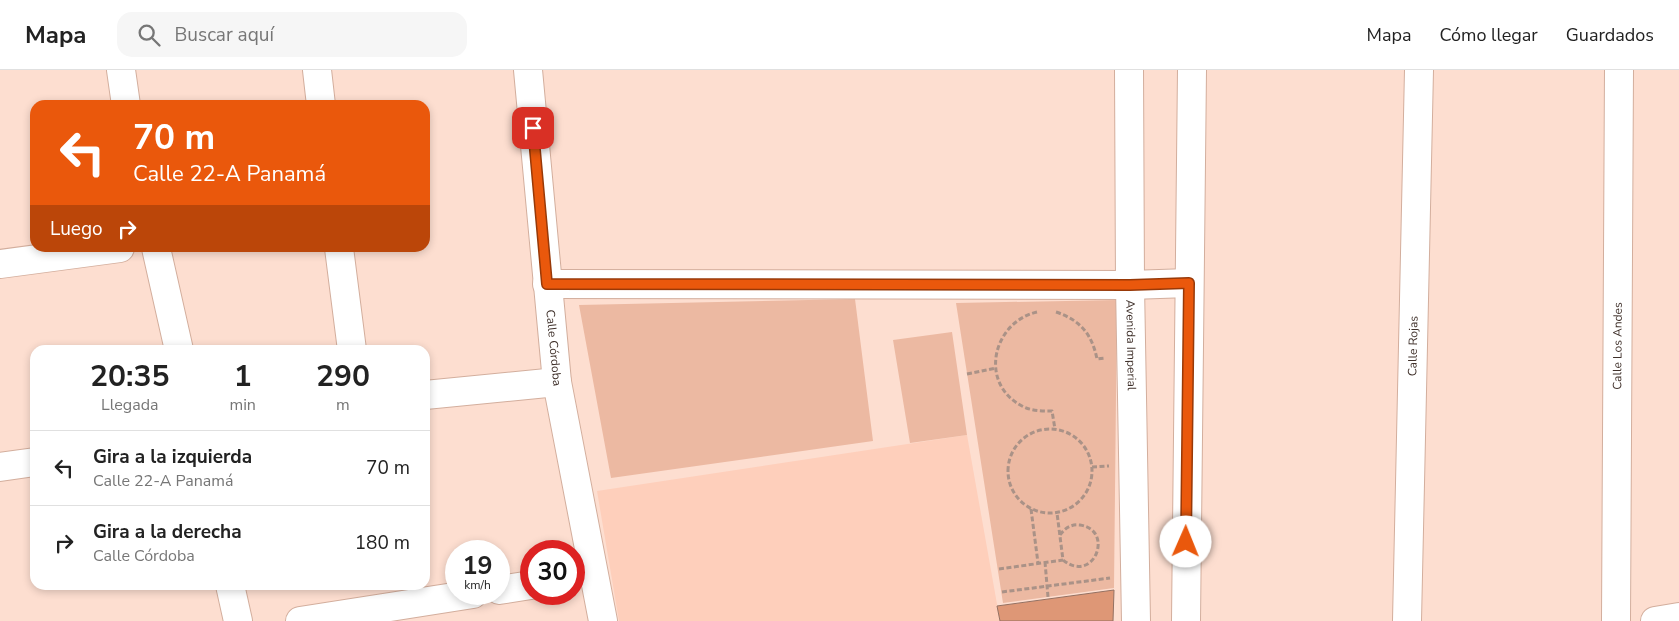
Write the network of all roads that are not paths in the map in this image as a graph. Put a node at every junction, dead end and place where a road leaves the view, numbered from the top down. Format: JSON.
{"nodes":[{"id":1,"x":121,"y":70,"type":"edge"},
{"id":2,"x":317,"y":70,"type":"edge"},
{"id":3,"x":528,"y":70,"type":"edge"},
{"id":4,"x":1129,"y":70,"type":"edge"},
{"id":5,"x":1192,"y":70,"type":"edge"},
{"id":6,"x":1419,"y":70,"type":"edge"},
{"id":7,"x":1619,"y":70,"type":"edge"},
{"id":8,"x":125,"y":100,"type":"edge"},
{"id":9,"x":320,"y":100,"type":"edge"},
{"id":10,"x":90,"y":252,"type":"edge"},
{"id":11,"x":157,"y":252,"type":"edge"},
{"id":12,"x":340,"y":252,"type":"edge"},
{"id":13,"x":0,"y":264,"type":"edge"},
{"id":14,"x":1189,"y":283,"type":"junction"},
{"id":15,"x":547,"y":284,"type":"junction"},
{"id":16,"x":1130,"y":285,"type":"junction"},
{"id":17,"x":178,"y":345,"type":"edge"},
{"id":18,"x":351,"y":345,"type":"edge"},
{"id":19,"x":557,"y":382,"type":"junction"},
{"id":20,"x":430,"y":395,"type":"edge"},
{"id":21,"x":30,"y":463,"type":"edge"},
{"id":22,"x":0,"y":467,"type":"edge"},
{"id":23,"x":579,"y":540,"type":"edge"},
{"id":24,"x":585,"y":578,"type":"edge"},
{"id":25,"x":231,"y":590,"type":"edge"},
{"id":26,"x":445,"y":598,"type":"edge"},
{"id":27,"x":1679,"y":617,"type":"edge"},
{"id":28,"x":238,"y":621,"type":"edge"},
{"id":29,"x":300,"y":621,"type":"edge"},
{"id":30,"x":603,"y":621,"type":"edge"},
{"id":31,"x":1136,"y":621,"type":"edge"},
{"id":32,"x":1186,"y":621,"type":"edge"},
{"id":33,"x":1407,"y":621,"type":"edge"},
{"id":34,"x":1616,"y":621,"type":"edge"},
{"id":35,"x":1655,"y":621,"type":"edge"}],
"edges":[{"from":1,"to":8,"type":"street"},
{"from":2,"to":9,"type":"street"},
{"from":3,"to":15,"type":"street","name":"Calle Córdoba"},
{"from":4,"to":16,"type":"street","name":"Avenida Imperial"},
{"from":5,"to":14,"type":"street"},
{"from":6,"to":33,"type":"street","name":"Calle Rojas"},
{"from":7,"to":34,"type":"street","name":"Calle Los Andes"},
{"from":10,"to":13,"type":"street"},
{"from":11,"to":17,"type":"street"},
{"from":12,"to":18,"type":"street"},
{"from":14,"to":16,"type":"street"},
{"from":14,"to":32,"type":"street"},
{"from":15,"to":16,"type":"street"},
{"from":15,"to":19,"type":"street","name":"Calle Córdoba"},
{"from":16,"to":31,"type":"street","name":"Avenida Imperial"},
{"from":19,"to":20,"type":"street"},
{"from":19,"to":23,"type":"street","name":"Calle Córdoba"},
{"from":21,"to":22,"type":"street"},
{"from":24,"to":30,"type":"street","name":"Calle Córdoba"},
{"from":25,"to":28,"type":"street"},
{"from":26,"to":29,"type":"street"},
{"from":27,"to":35,"type":"street"}]}
